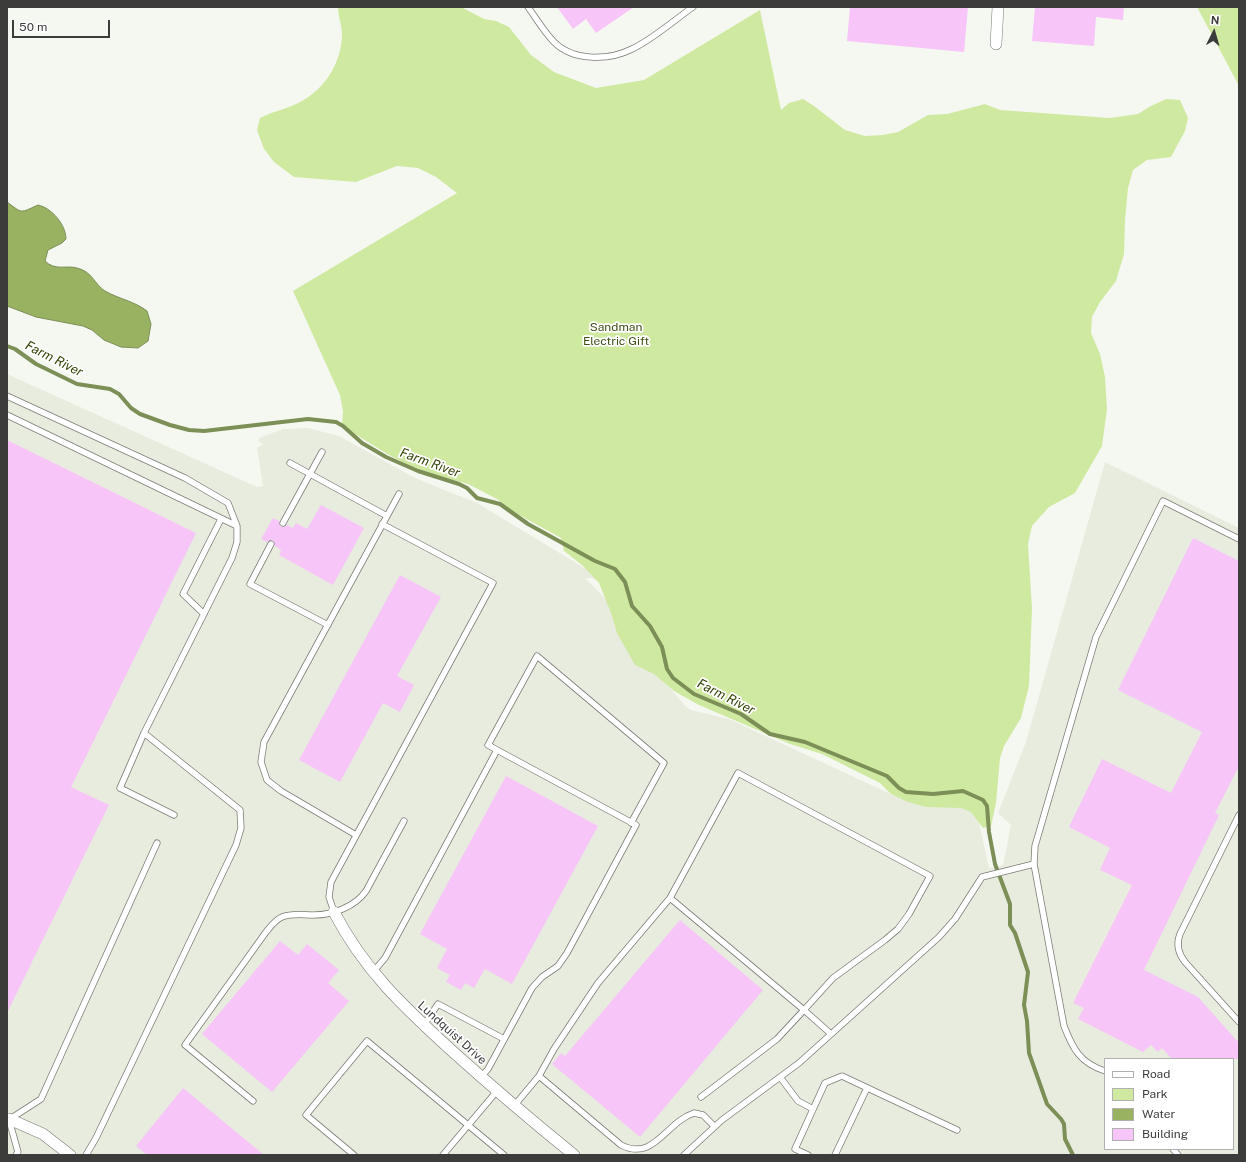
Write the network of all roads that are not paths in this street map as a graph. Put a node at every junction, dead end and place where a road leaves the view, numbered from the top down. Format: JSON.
{"nodes":[{"id":1,"x":528,"y":7,"type":"edge"},
{"id":2,"x":693,"y":7,"type":"edge"},
{"id":3,"x":998,"y":7,"type":"edge"},
{"id":4,"x":996,"y":44,"type":"dead end"},
{"id":5,"x":7,"y":396,"type":"edge"},
{"id":6,"x":7,"y":415,"type":"edge"},
{"id":7,"x":322,"y":452,"type":"dead end"},
{"id":8,"x":290,"y":463,"type":"dead end"},
{"id":9,"x":310,"y":474,"type":"junction"},
{"id":10,"x":399,"y":494,"type":"dead end"},
{"id":11,"x":387,"y":516,"type":"junction"},
{"id":12,"x":221,"y":519,"type":"junction"},
{"id":13,"x":283,"y":523,"type":"dead end"},
{"id":14,"x":382,"y":524,"type":"junction"},
{"id":15,"x":237,"y":526,"type":"junction"},
{"id":16,"x":1239,"y":539,"type":"edge"},
{"id":17,"x":271,"y":544,"type":"dead end"},
{"id":18,"x":204,"y":614,"type":"junction"},
{"id":19,"x":328,"y":625,"type":"junction"},
{"id":20,"x":144,"y":733,"type":"junction"},
{"id":21,"x":497,"y":750,"type":"junction"},
{"id":22,"x":174,"y":815,"type":"dead end"},
{"id":23,"x":1239,"y":815,"type":"edge"},
{"id":24,"x":404,"y":821,"type":"dead end"},
{"id":25,"x":631,"y":823,"type":"junction"},
{"id":26,"x":356,"y":835,"type":"junction"},
{"id":27,"x":157,"y":843,"type":"dead end"},
{"id":28,"x":1034,"y":864,"type":"junction"},
{"id":29,"x":670,"y":898,"type":"junction"},
{"id":30,"x":334,"y":912,"type":"junction"},
{"id":31,"x":373,"y":972,"type":"junction"},
{"id":32,"x":804,"y":1010,"type":"junction"},
{"id":33,"x":1239,"y":1022,"type":"edge"},
{"id":34,"x":424,"y":1025,"type":"junction"},
{"id":35,"x":831,"y":1034,"type":"junction"},
{"id":36,"x":504,"y":1039,"type":"junction"},
{"id":37,"x":1104,"y":1070,"type":"edge"},
{"id":38,"x":539,"y":1076,"type":"junction"},
{"id":39,"x":481,"y":1077,"type":"junction"},
{"id":40,"x":780,"y":1077,"type":"junction"},
{"id":41,"x":867,"y":1088,"type":"junction"},
{"id":42,"x":497,"y":1091,"type":"junction"},
{"id":43,"x":701,"y":1097,"type":"dead end"},
{"id":44,"x":252,"y":1101,"type":"dead end"},
{"id":45,"x":514,"y":1106,"type":"junction"},
{"id":46,"x":813,"y":1109,"type":"junction"},
{"id":47,"x":8,"y":1120,"type":"edge"},
{"id":48,"x":468,"y":1125,"type":"junction"},
{"id":49,"x":714,"y":1126,"type":"junction"},
{"id":50,"x":958,"y":1130,"type":"dead end"},
{"id":51,"x":643,"y":1154,"type":"edge"},
{"id":52,"x":16,"y":1155,"type":"edge"},
{"id":53,"x":70,"y":1155,"type":"edge"},
{"id":54,"x":86,"y":1155,"type":"edge"},
{"id":55,"x":354,"y":1155,"type":"edge"},
{"id":56,"x":443,"y":1155,"type":"edge"},
{"id":57,"x":504,"y":1155,"type":"edge"},
{"id":58,"x":574,"y":1155,"type":"edge"},
{"id":59,"x":684,"y":1155,"type":"edge"},
{"id":60,"x":808,"y":1155,"type":"edge"},
{"id":61,"x":835,"y":1155,"type":"edge"}],
"edges":[{"from":1,"to":2,"type":"lane"},
{"from":3,"to":4,"type":"street"},
{"from":5,"to":15,"type":"lane"},
{"from":6,"to":12,"type":"lane"},
{"from":7,"to":9,"type":"lane"},
{"from":8,"to":9,"type":"lane"},
{"from":9,"to":11,"type":"lane"},
{"from":9,"to":13,"type":"lane"},
{"from":10,"to":11,"type":"lane"},
{"from":11,"to":14,"type":"lane"},
{"from":12,"to":15,"type":"lane"},
{"from":12,"to":18,"type":"lane"},
{"from":14,"to":19,"type":"lane"},
{"from":14,"to":26,"type":"lane"},
{"from":15,"to":18,"type":"lane"},
{"from":16,"to":28,"type":"lane"},
{"from":17,"to":19,"type":"lane"},
{"from":18,"to":20,"type":"lane"},
{"from":19,"to":26,"type":"lane"},
{"from":20,"to":22,"type":"lane"},
{"from":20,"to":54,"type":"lane"},
{"from":21,"to":25,"type":"lane"},
{"from":21,"to":25,"type":"lane"},
{"from":21,"to":31,"type":"lane"},
{"from":23,"to":33,"type":"lane"},
{"from":24,"to":30,"type":"lane"},
{"from":25,"to":36,"type":"lane"},
{"from":26,"to":30,"type":"lane"},
{"from":27,"to":47,"type":"lane"},
{"from":28,"to":35,"type":"lane"},
{"from":28,"to":37,"type":"lane"},
{"from":29,"to":32,"type":"lane"},
{"from":29,"to":32,"type":"lane"},
{"from":29,"to":38,"type":"lane"},
{"from":30,"to":31,"type":"street","name":"Lundquist Drive"},
{"from":30,"to":44,"type":"lane"},
{"from":31,"to":34,"type":"street","name":"Lundquist Drive"},
{"from":32,"to":35,"type":"lane"},
{"from":32,"to":43,"type":"lane"},
{"from":34,"to":36,"type":"lane"},
{"from":34,"to":39,"type":"street","name":"Lundquist Drive"},
{"from":35,"to":40,"type":"lane"},
{"from":36,"to":39,"type":"lane"},
{"from":38,"to":45,"type":"lane"},
{"from":38,"to":51,"type":"lane"},
{"from":39,"to":42,"type":"street","name":"Lundquist Drive"},
{"from":40,"to":46,"type":"lane"},
{"from":40,"to":49,"type":"lane"},
{"from":41,"to":46,"type":"lane"},
{"from":41,"to":50,"type":"lane"},
{"from":41,"to":61,"type":"lane"},
{"from":42,"to":45,"type":"street","name":"Lundquist Drive"},
{"from":42,"to":48,"type":"lane"},
{"from":45,"to":58,"type":"street","name":"Lundquist Drive"},
{"from":46,"to":60,"type":"lane"},
{"from":47,"to":52,"type":"lane"},
{"from":47,"to":53,"type":"street"},
{"from":48,"to":55,"type":"lane"},
{"from":48,"to":56,"type":"lane"},
{"from":48,"to":57,"type":"lane"},
{"from":49,"to":51,"type":"lane"},
{"from":49,"to":59,"type":"lane"}]}
